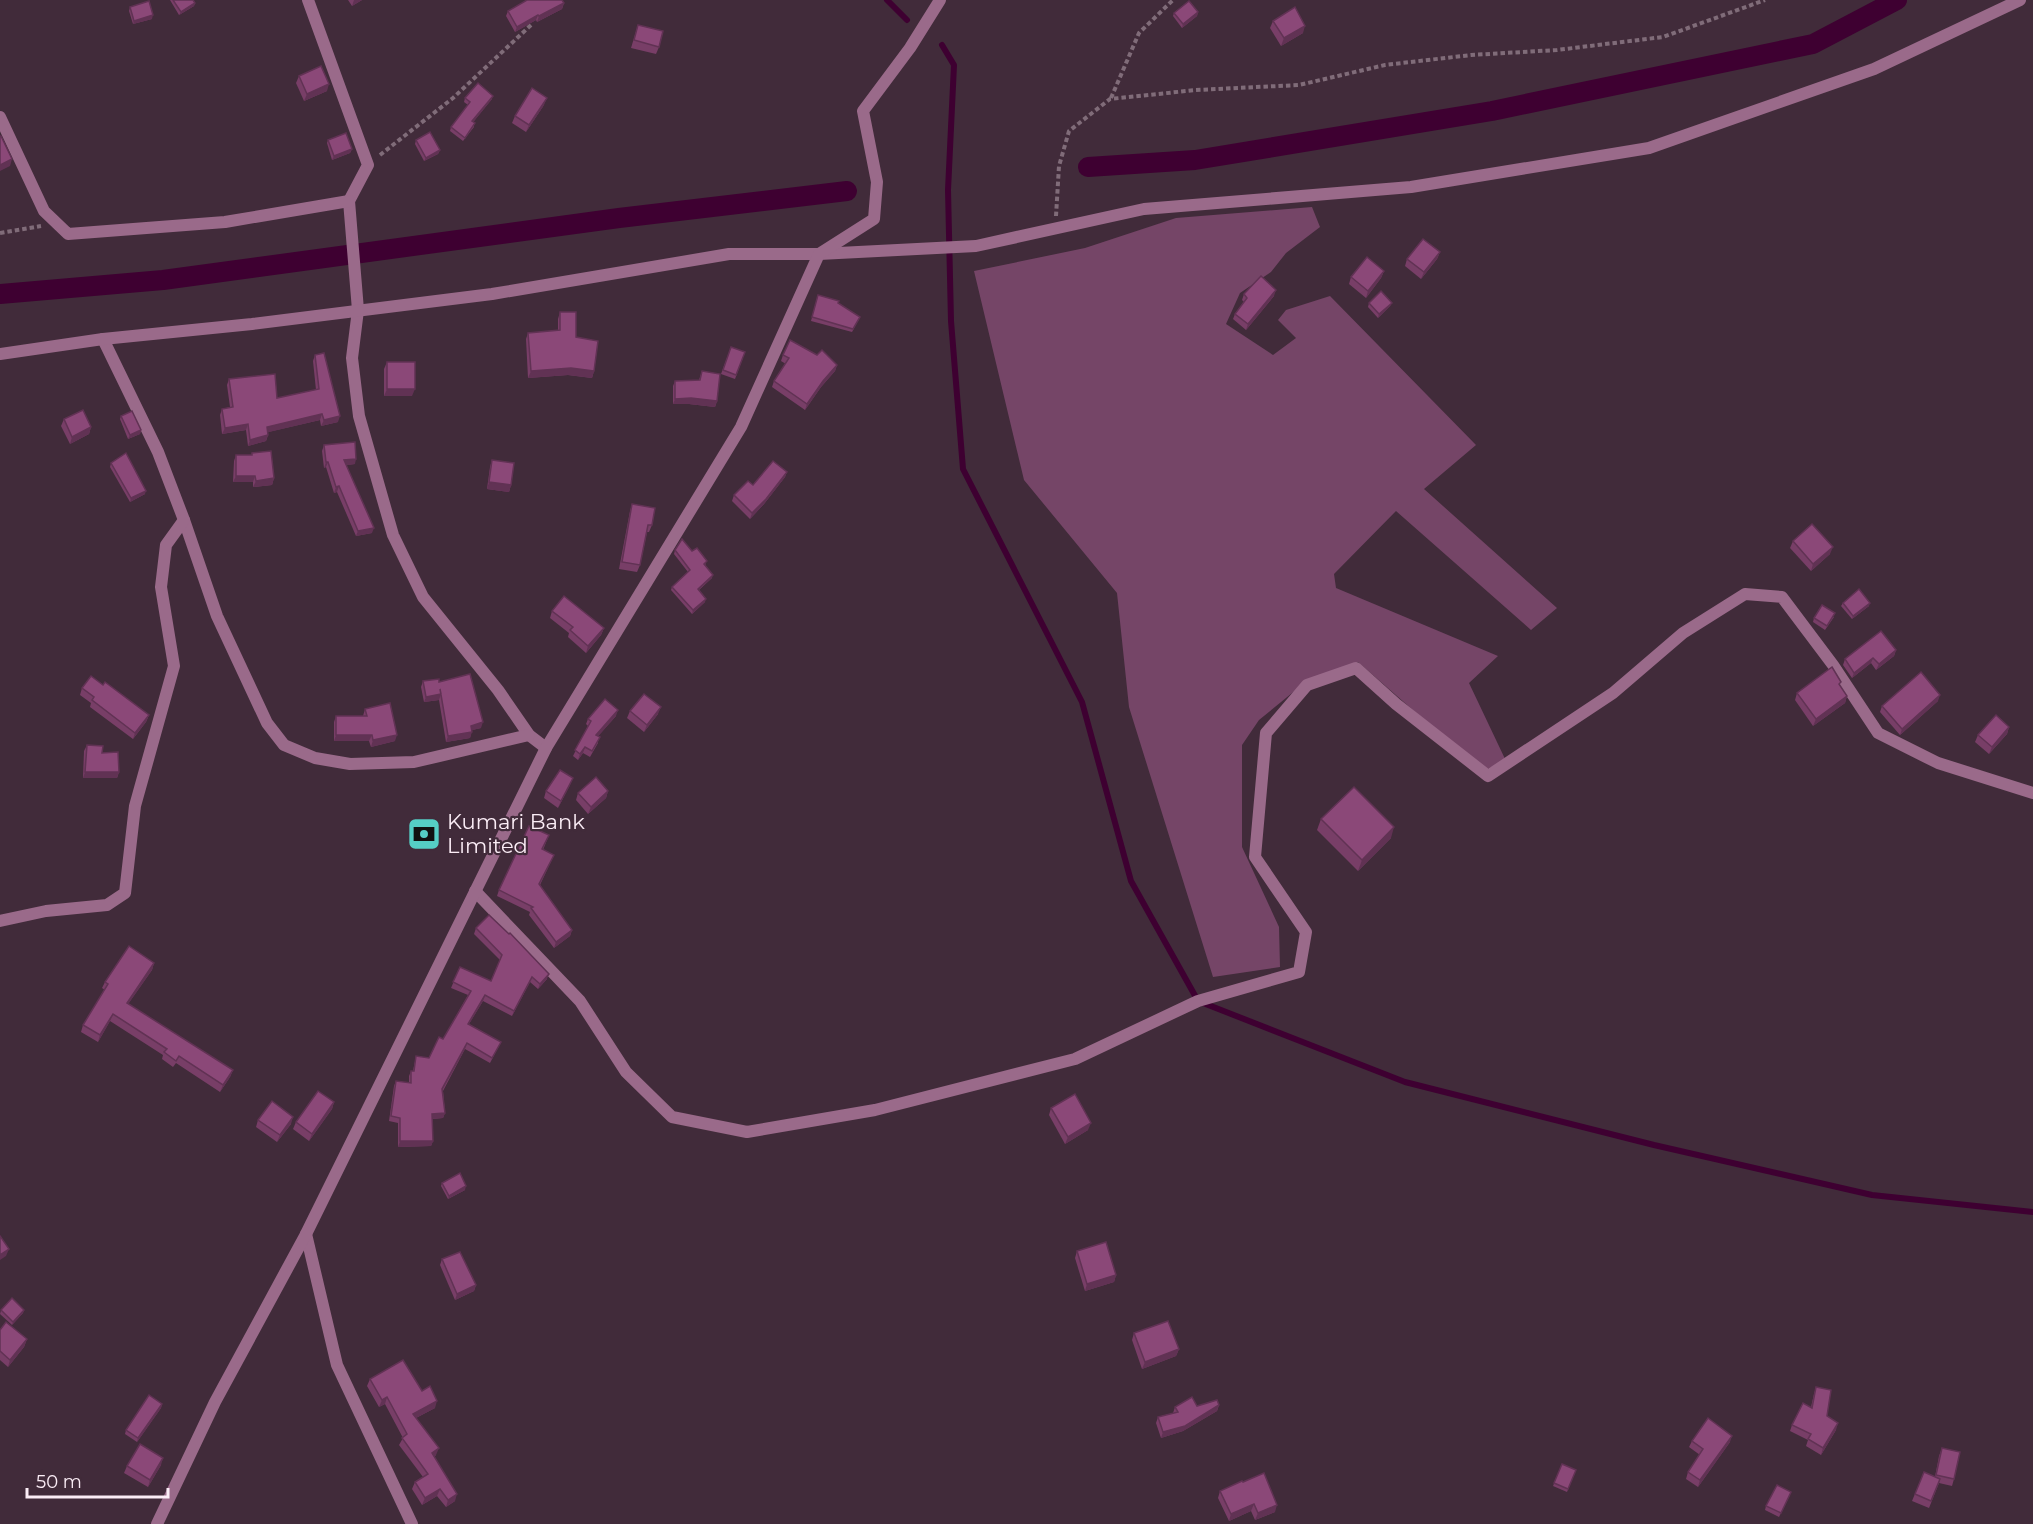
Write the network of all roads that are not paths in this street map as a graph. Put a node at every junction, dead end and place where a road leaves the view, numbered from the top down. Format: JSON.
{"nodes":[{"id":1,"x":308,"y":0,"type":"edge"},
{"id":2,"x":940,"y":0,"type":"edge"},
{"id":3,"x":2020,"y":0,"type":"edge"},
{"id":4,"x":0,"y":117,"type":"edge"},
{"id":5,"x":349,"y":201,"type":"junction"},
{"id":6,"x":819,"y":254,"type":"junction"},
{"id":7,"x":358,"y":310,"type":"junction"},
{"id":8,"x":103,"y":339,"type":"junction"},
{"id":9,"x":0,"y":354,"type":"edge"},
{"id":10,"x":184,"y":520,"type":"junction"},
{"id":11,"x":529,"y":735,"type":"junction"},
{"id":12,"x":546,"y":748,"type":"junction"},
{"id":13,"x":2033,"y":793,"type":"edge"},
{"id":14,"x":475,"y":891,"type":"junction"},
{"id":15,"x":0,"y":921,"type":"edge"},
{"id":16,"x":306,"y":1234,"type":"junction"},
{"id":17,"x":157,"y":1524,"type":"edge"},
{"id":18,"x":412,"y":1524,"type":"edge"}],
"edges":[{"from":1,"to":5,"type":"street"},
{"from":2,"to":6,"type":"street"},
{"from":3,"to":6,"type":"street"},
{"from":4,"to":5,"type":"street"},
{"from":5,"to":7,"type":"street"},
{"from":6,"to":7,"type":"street"},
{"from":6,"to":12,"type":"street"},
{"from":7,"to":8,"type":"street"},
{"from":7,"to":11,"type":"street"},
{"from":8,"to":9,"type":"street"},
{"from":8,"to":10,"type":"street"},
{"from":10,"to":11,"type":"street"},
{"from":10,"to":15,"type":"street"},
{"from":11,"to":12,"type":"street"},
{"from":12,"to":14,"type":"street"},
{"from":13,"to":14,"type":"street"},
{"from":14,"to":16,"type":"street"},
{"from":16,"to":17,"type":"street"},
{"from":16,"to":18,"type":"street"}]}
